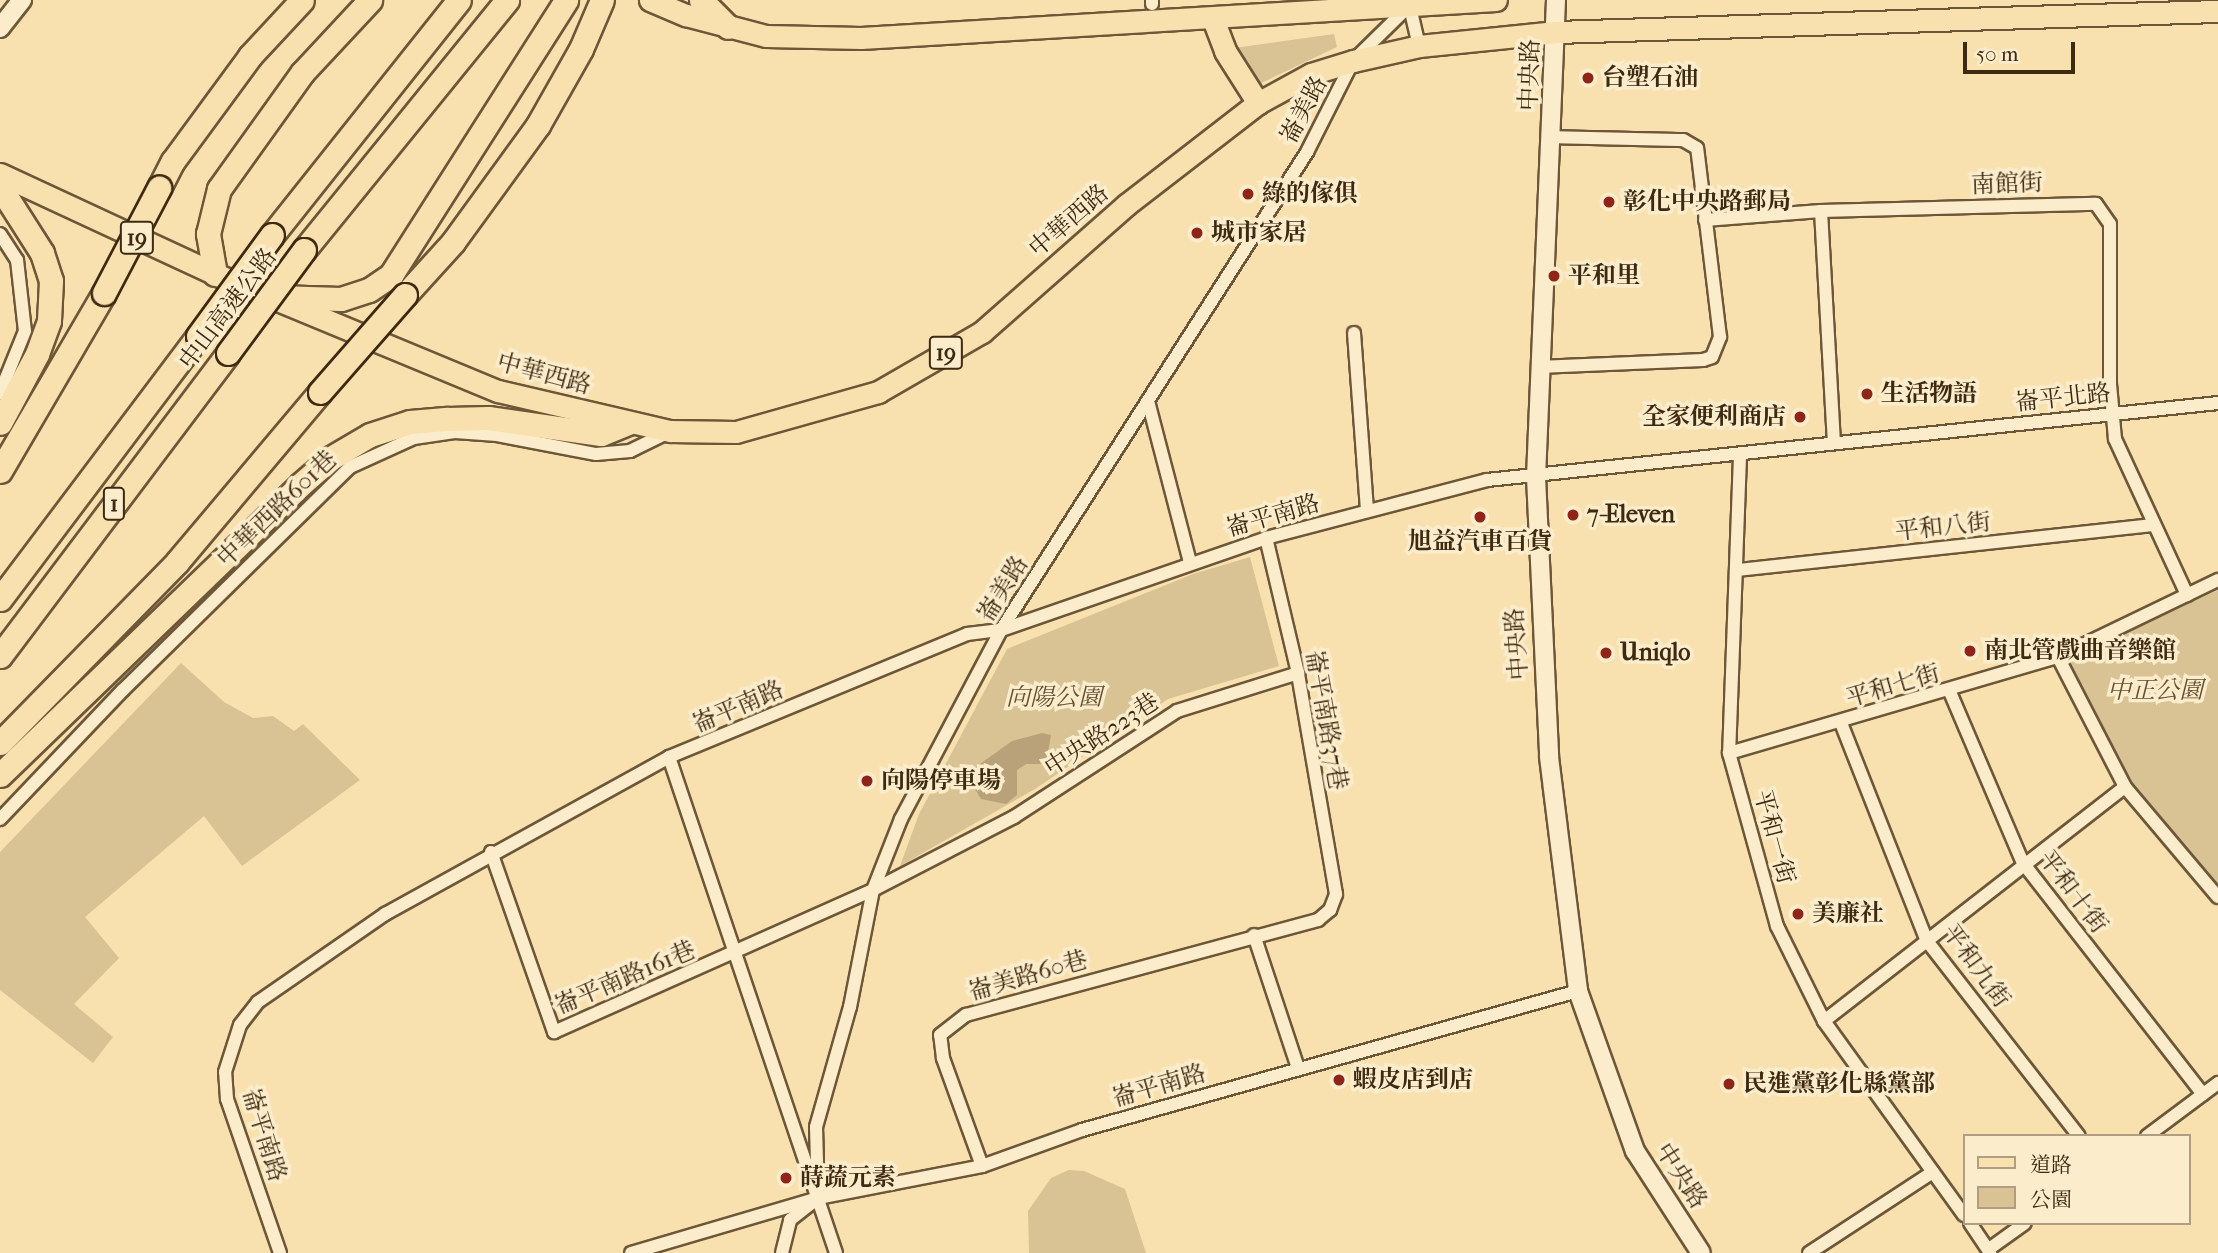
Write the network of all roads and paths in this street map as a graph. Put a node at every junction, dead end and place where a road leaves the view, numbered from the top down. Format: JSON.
{"nodes":[{"id":1,"x":22,"y":0,"type":"edge"},
{"id":2,"x":302,"y":0,"type":"edge"},
{"id":3,"x":370,"y":0,"type":"edge"},
{"id":4,"x":459,"y":0,"type":"edge"},
{"id":5,"x":507,"y":0,"type":"edge"},
{"id":6,"x":601,"y":0,"type":"edge"},
{"id":7,"x":650,"y":0,"type":"edge"},
{"id":8,"x":701,"y":0,"type":"edge"},
{"id":9,"x":1496,"y":0,"type":"edge"},
{"id":10,"x":1556,"y":0,"type":"edge"},
{"id":11,"x":563,"y":4,"type":"edge"},
{"id":12,"x":1409,"y":4,"type":"edge"},
{"id":13,"x":2124,"y":6,"type":"edge"},
{"id":14,"x":2218,"y":11,"type":"edge"},
{"id":15,"x":1213,"y":19,"type":"junction"},
{"id":16,"x":728,"y":27,"type":"junction"},
{"id":17,"x":0,"y":28,"type":"edge"},
{"id":18,"x":1556,"y":32,"type":"junction"},
{"id":19,"x":1419,"y":46,"type":"junction"},
{"id":20,"x":1353,"y":61,"type":"junction"},
{"id":21,"x":1258,"y":103,"type":"junction"},
{"id":22,"x":1552,"y":137,"type":"junction"},
{"id":23,"x":0,"y":174,"type":"edge"},
{"id":24,"x":0,"y":187,"type":"edge"},
{"id":25,"x":1821,"y":211,"type":"junction"},
{"id":26,"x":1705,"y":220,"type":"junction"},
{"id":27,"x":0,"y":234,"type":"edge"},
{"id":28,"x":215,"y":274,"type":"junction"},
{"id":29,"x":276,"y":297,"type":"junction"},
{"id":30,"x":1354,"y":333,"type":"dead end"},
{"id":31,"x":1538,"y":367,"type":"junction"},
{"id":32,"x":0,"y":393,"type":"edge"},
{"id":33,"x":1148,"y":401,"type":"junction"},
{"id":34,"x":2218,"y":403,"type":"edge"},
{"id":35,"x":2111,"y":414,"type":"junction"},
{"id":36,"x":0,"y":423,"type":"edge"},
{"id":37,"x":628,"y":423,"type":"junction"},
{"id":38,"x":670,"y":431,"type":"junction"},
{"id":39,"x":1834,"y":443,"type":"junction"},
{"id":40,"x":1740,"y":456,"type":"junction"},
{"id":41,"x":0,"y":471,"type":"edge"},
{"id":42,"x":1536,"y":477,"type":"junction"},
{"id":43,"x":1367,"y":512,"type":"junction"},
{"id":44,"x":2152,"y":525,"type":"junction"},
{"id":45,"x":1266,"y":538,"type":"junction"},
{"id":46,"x":1190,"y":562,"type":"junction"},
{"id":47,"x":1738,"y":570,"type":"junction"},
{"id":48,"x":2218,"y":580,"type":"edge"},
{"id":49,"x":2186,"y":596,"type":"junction"},
{"id":50,"x":0,"y":599,"type":"edge"},
{"id":51,"x":1001,"y":630,"type":"junction"},
{"id":52,"x":0,"y":656,"type":"edge"},
{"id":53,"x":2058,"y":657,"type":"junction"},
{"id":54,"x":1298,"y":673,"type":"junction"},
{"id":55,"x":1950,"y":692,"type":"junction"},
{"id":56,"x":1841,"y":723,"type":"junction"},
{"id":57,"x":0,"y":743,"type":"edge"},
{"id":58,"x":1729,"y":753,"type":"junction"},
{"id":59,"x":669,"y":757,"type":"junction"},
{"id":60,"x":0,"y":775,"type":"edge"},
{"id":61,"x":2125,"y":787,"type":"junction"},
{"id":62,"x":0,"y":819,"type":"edge"},
{"id":63,"x":491,"y":852,"type":"junction"},
{"id":64,"x":2023,"y":863,"type":"junction"},
{"id":65,"x":873,"y":890,"type":"junction"},
{"id":66,"x":2218,"y":897,"type":"edge"},
{"id":67,"x":1254,"y":935,"type":"junction"},
{"id":68,"x":1927,"y":941,"type":"junction"},
{"id":69,"x":734,"y":954,"type":"junction"},
{"id":70,"x":1578,"y":991,"type":"junction"},
{"id":71,"x":1824,"y":1021,"type":"junction"},
{"id":72,"x":1298,"y":1068,"type":"junction"},
{"id":73,"x":2218,"y":1083,"type":"edge"},
{"id":74,"x":2203,"y":1094,"type":"junction"},
{"id":75,"x":2077,"y":1134,"type":"edge"},
{"id":76,"x":2150,"y":1134,"type":"edge"},
{"id":77,"x":982,"y":1166,"type":"junction"},
{"id":78,"x":1933,"y":1172,"type":"junction"},
{"id":79,"x":818,"y":1198,"type":"junction"},
{"id":80,"x":1962,"y":1212,"type":"edge"},
{"id":81,"x":1971,"y":1225,"type":"edge"},
{"id":82,"x":2022,"y":1225,"type":"edge"},
{"id":83,"x":1989,"y":1251,"type":"edge"},
{"id":84,"x":280,"y":1253,"type":"edge"},
{"id":85,"x":631,"y":1253,"type":"edge"},
{"id":86,"x":782,"y":1253,"type":"edge"},
{"id":87,"x":836,"y":1253,"type":"edge"},
{"id":88,"x":1701,"y":1253,"type":"edge"},
{"id":89,"x":1809,"y":1253,"type":"edge"}],
"edges":[{"from":1,"to":17,"type":"street"},
{"from":2,"to":41,"type":"highway","bridge":true},
{"from":3,"to":28,"type":"highway"},
{"from":4,"to":50,"type":"highway","name":"中山高速公路","number":"1","bridge":true},
{"from":5,"to":52,"type":"highway","name":"中山高速公路","number":"1","bridge":true},
{"from":6,"to":57,"type":"highway","bridge":true},
{"from":7,"to":16,"type":"main road"},
{"from":8,"to":16,"type":"highway"},
{"from":9,"to":12,"type":"main road"},
{"from":10,"to":18,"type":"street","name":"中央路"},
{"from":11,"to":29,"type":"highway"},
{"from":12,"to":15,"type":"main road"},
{"from":12,"to":19,"type":"street"},
{"from":12,"to":20,"type":"street","name":"崙美路"},
{"from":13,"to":14,"type":"main road","name":"中華西路","number":"19"},
{"from":13,"to":18,"type":"main road","name":"中華西路","number":"19"},
{"from":15,"to":16,"type":"main road"},
{"from":15,"to":21,"type":"main road"},
{"from":18,"to":19,"type":"main road","name":"中華西路","number":"19"},
{"from":18,"to":22,"type":"street","name":"中央路"},
{"from":19,"to":20,"type":"main road","name":"中華西路","number":"19"},
{"from":20,"to":21,"type":"main road","name":"中華西路","number":"19"},
{"from":20,"to":33,"type":"street","name":"崙美路"},
{"from":21,"to":38,"type":"main road","name":"中華西路","number":"19"},
{"from":22,"to":26,"type":"street"},
{"from":22,"to":31,"type":"street","name":"中央路"},
{"from":23,"to":28,"type":"main road","name":"中華西路","number":"19"},
{"from":24,"to":36,"type":"highway"},
{"from":25,"to":26,"type":"street","name":"南館街"},
{"from":25,"to":35,"type":"street","name":"南館街"},
{"from":25,"to":39,"type":"street"},
{"from":26,"to":31,"type":"street"},
{"from":27,"to":32,"type":"street"},
{"from":28,"to":29,"type":"main road","name":"中華西路","number":"19"},
{"from":29,"to":37,"type":"main road","name":"中華西路","number":"19"},
{"from":30,"to":43,"type":"street"},
{"from":31,"to":42,"type":"street","name":"中央路"},
{"from":33,"to":46,"type":"street"},
{"from":33,"to":51,"type":"street","name":"崙美路"},
{"from":34,"to":35,"type":"street","name":"崙平北路"},
{"from":35,"to":39,"type":"street","name":"崙平北路"},
{"from":35,"to":44,"type":"street"},
{"from":37,"to":38,"type":"main road","name":"中華西路","number":"19"},
{"from":37,"to":60,"type":"highway"},
{"from":38,"to":62,"type":"street","name":"中華西路601巷"},
{"from":39,"to":40,"type":"street","name":"崙平北路"},
{"from":40,"to":42,"type":"street","name":"崙平北路"},
{"from":40,"to":47,"type":"street","name":"平和一街"},
{"from":42,"to":43,"type":"street","name":"崙平南路"},
{"from":42,"to":70,"type":"street","name":"中央路"},
{"from":43,"to":45,"type":"street","name":"崙平南路"},
{"from":44,"to":47,"type":"street","name":"平和八街"},
{"from":44,"to":49,"type":"street"},
{"from":45,"to":46,"type":"street","name":"崙平南路"},
{"from":45,"to":54,"type":"street","name":"崙平南路37巷"},
{"from":46,"to":51,"type":"street","name":"崙平南路"},
{"from":47,"to":58,"type":"street","name":"平和一街"},
{"from":48,"to":49,"type":"street","name":"平和七街"},
{"from":49,"to":53,"type":"street","name":"平和七街"},
{"from":51,"to":59,"type":"street","name":"崙平南路"},
{"from":51,"to":65,"type":"street","name":"崙美路"},
{"from":53,"to":55,"type":"street","name":"平和七街"},
{"from":53,"to":61,"type":"street"},
{"from":54,"to":65,"type":"street","name":"中央路223巷"},
{"from":54,"to":67,"type":"street","name":"崙平南路37巷"},
{"from":55,"to":56,"type":"street","name":"平和七街"},
{"from":55,"to":64,"type":"street","name":"平和十街"},
{"from":56,"to":58,"type":"street","name":"平和七街"},
{"from":56,"to":68,"type":"street","name":"平和九街"},
{"from":58,"to":71,"type":"street","name":"平和一街"},
{"from":59,"to":63,"type":"street","name":"崙平南路"},
{"from":59,"to":69,"type":"street"},
{"from":61,"to":64,"type":"street"},
{"from":61,"to":66,"type":"street"},
{"from":63,"to":69,"type":"street","name":"崙平南路161巷"},
{"from":63,"to":84,"type":"street","name":"崙平南路"},
{"from":64,"to":68,"type":"street"},
{"from":64,"to":74,"type":"street","name":"平和十街"},
{"from":65,"to":69,"type":"street","name":"中央路223巷"},
{"from":65,"to":79,"type":"street","name":"崙美路"},
{"from":67,"to":72,"type":"street"},
{"from":67,"to":77,"type":"street","name":"崙美路60巷"},
{"from":68,"to":71,"type":"street"},
{"from":68,"to":75,"type":"street","name":"平和九街"},
{"from":69,"to":79,"type":"street"},
{"from":70,"to":72,"type":"street","name":"崙平南路"},
{"from":70,"to":88,"type":"street","name":"中央路"},
{"from":71,"to":78,"type":"street","name":"平和一街"},
{"from":72,"to":77,"type":"street","name":"崙平南路"},
{"from":73,"to":74,"type":"street"},
{"from":74,"to":76,"type":"street"},
{"from":77,"to":79,"type":"street","name":"崙平南路"},
{"from":78,"to":80,"type":"street","name":"平和一街"},
{"from":78,"to":89,"type":"street"},
{"from":79,"to":85,"type":"street","name":"崙平南路"},
{"from":79,"to":86,"type":"street"},
{"from":79,"to":87,"type":"street"},
{"from":81,"to":83,"type":"street"},
{"from":82,"to":83,"type":"street"}]}
